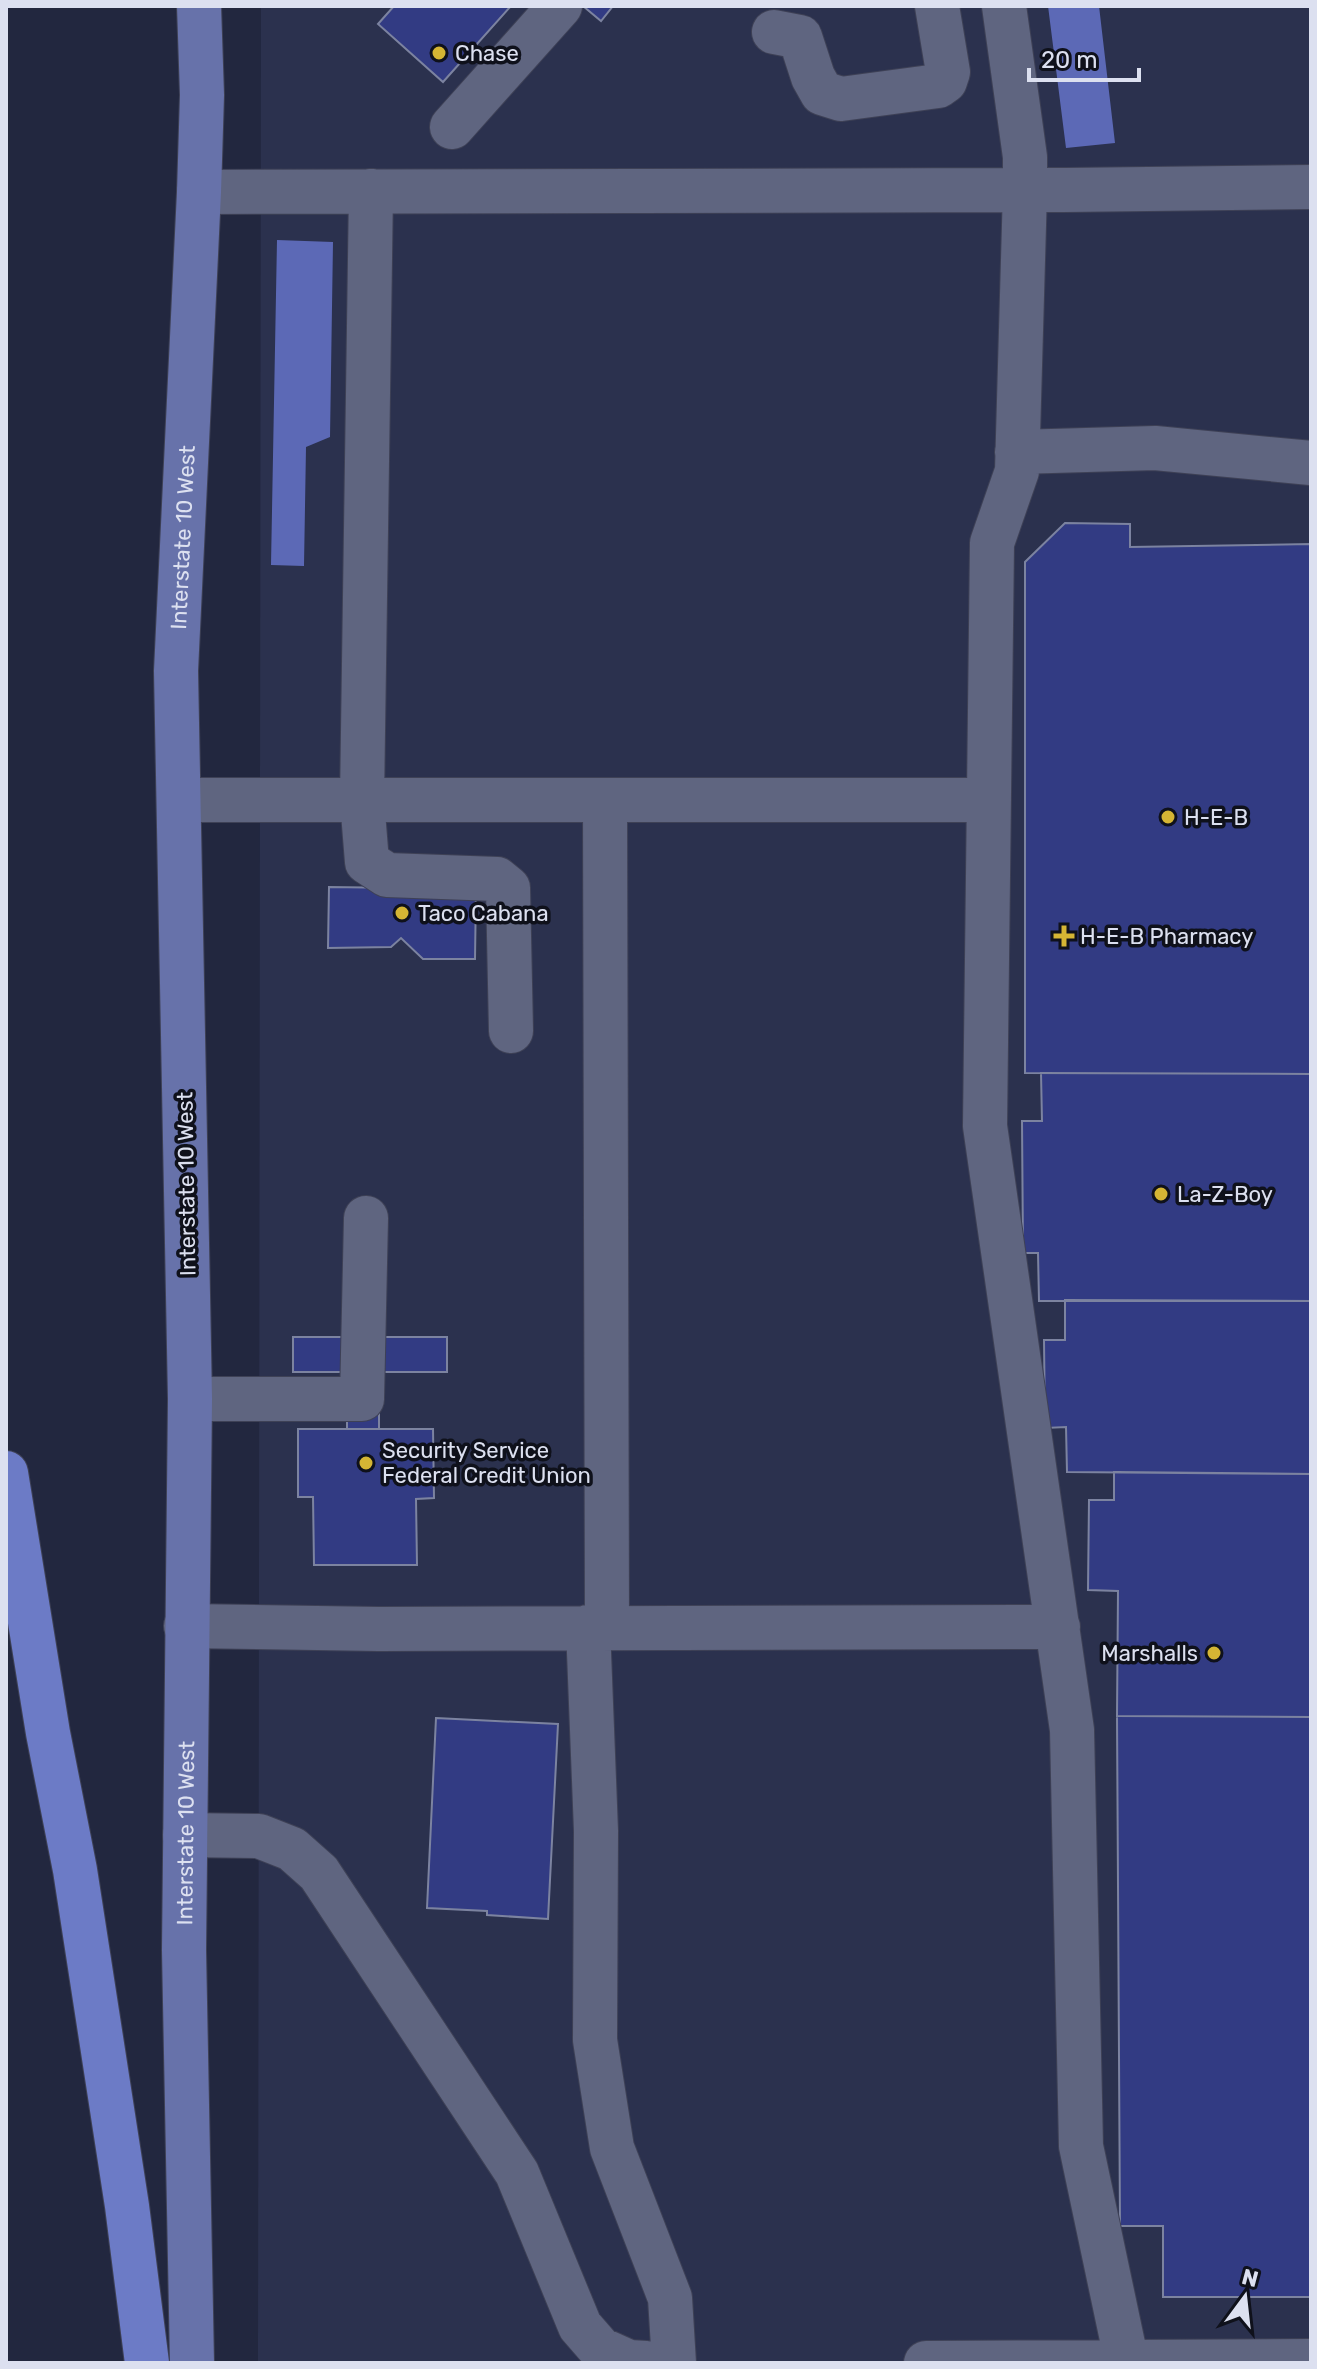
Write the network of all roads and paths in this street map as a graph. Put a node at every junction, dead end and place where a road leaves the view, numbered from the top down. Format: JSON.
{"nodes":[{"id":1,"x":199,"y":6,"type":"edge"},
{"id":2,"x":560,"y":6,"type":"edge"},
{"id":3,"x":937,"y":6,"type":"edge"},
{"id":4,"x":1004,"y":6,"type":"edge"},
{"id":5,"x":774,"y":32,"type":"dead end"},
{"id":6,"x":452,"y":127,"type":"dead end"},
{"id":7,"x":1311,"y":187,"type":"edge"},
{"id":8,"x":1025,"y":190,"type":"junction"},
{"id":9,"x":371,"y":191,"type":"junction"},
{"id":10,"x":199,"y":192,"type":"junction"},
{"id":11,"x":1017,"y":452,"type":"junction"},
{"id":12,"x":1311,"y":463,"type":"edge"},
{"id":13,"x":179,"y":800,"type":"junction"},
{"id":14,"x":362,"y":800,"type":"junction"},
{"id":15,"x":605,"y":800,"type":"junction"},
{"id":16,"x":989,"y":800,"type":"junction"},
{"id":17,"x":511,"y":1031,"type":"dead end"},
{"id":18,"x":366,"y":1218,"type":"dead end"},
{"id":19,"x":190,"y":1399,"type":"junction"},
{"id":20,"x":6,"y":1473,"type":"edge"},
{"id":21,"x":186,"y":1626,"type":"junction"},
{"id":22,"x":597,"y":1627,"type":"junction"},
{"id":23,"x":1058,"y":1627,"type":"junction"},
{"id":24,"x":185,"y":1835,"type":"junction"},
{"id":25,"x":1311,"y":2361,"type":"edge"},
{"id":26,"x":147,"y":2363,"type":"edge"},
{"id":27,"x":192,"y":2363,"type":"edge"},
{"id":28,"x":646,"y":2363,"type":"edge"},
{"id":29,"x":674,"y":2363,"type":"edge"},
{"id":30,"x":926,"y":2363,"type":"edge"},
{"id":31,"x":1127,"y":2363,"type":"edge"}],
"edges":[{"from":1,"to":10,"type":"main road","name":"Interstate 10 West"},
{"from":2,"to":6,"type":"lane"},
{"from":3,"to":5,"type":"lane"},
{"from":4,"to":8,"type":"lane"},
{"from":7,"to":8,"type":"lane"},
{"from":8,"to":9,"type":"lane"},
{"from":8,"to":11,"type":"lane"},
{"from":9,"to":10,"type":"lane"},
{"from":9,"to":14,"type":"lane"},
{"from":10,"to":13,"type":"main road","name":"Interstate 10 West"},
{"from":11,"to":12,"type":"lane"},
{"from":11,"to":16,"type":"lane"},
{"from":13,"to":14,"type":"lane"},
{"from":13,"to":19,"type":"main road","name":"Interstate 10 West"},
{"from":14,"to":15,"type":"lane"},
{"from":14,"to":17,"type":"lane"},
{"from":15,"to":16,"type":"lane"},
{"from":15,"to":22,"type":"lane"},
{"from":16,"to":23,"type":"lane"},
{"from":18,"to":19,"type":"lane"},
{"from":19,"to":21,"type":"main road","name":"Interstate 10 West"},
{"from":20,"to":26,"type":"highway"},
{"from":21,"to":22,"type":"lane"},
{"from":21,"to":24,"type":"main road","name":"Interstate 10 West"},
{"from":22,"to":23,"type":"lane"},
{"from":22,"to":29,"type":"lane"},
{"from":23,"to":31,"type":"lane"},
{"from":24,"to":27,"type":"main road","name":"Interstate 10 West"},
{"from":24,"to":28,"type":"lane"},
{"from":25,"to":31,"type":"lane"},
{"from":30,"to":31,"type":"lane"}]}
